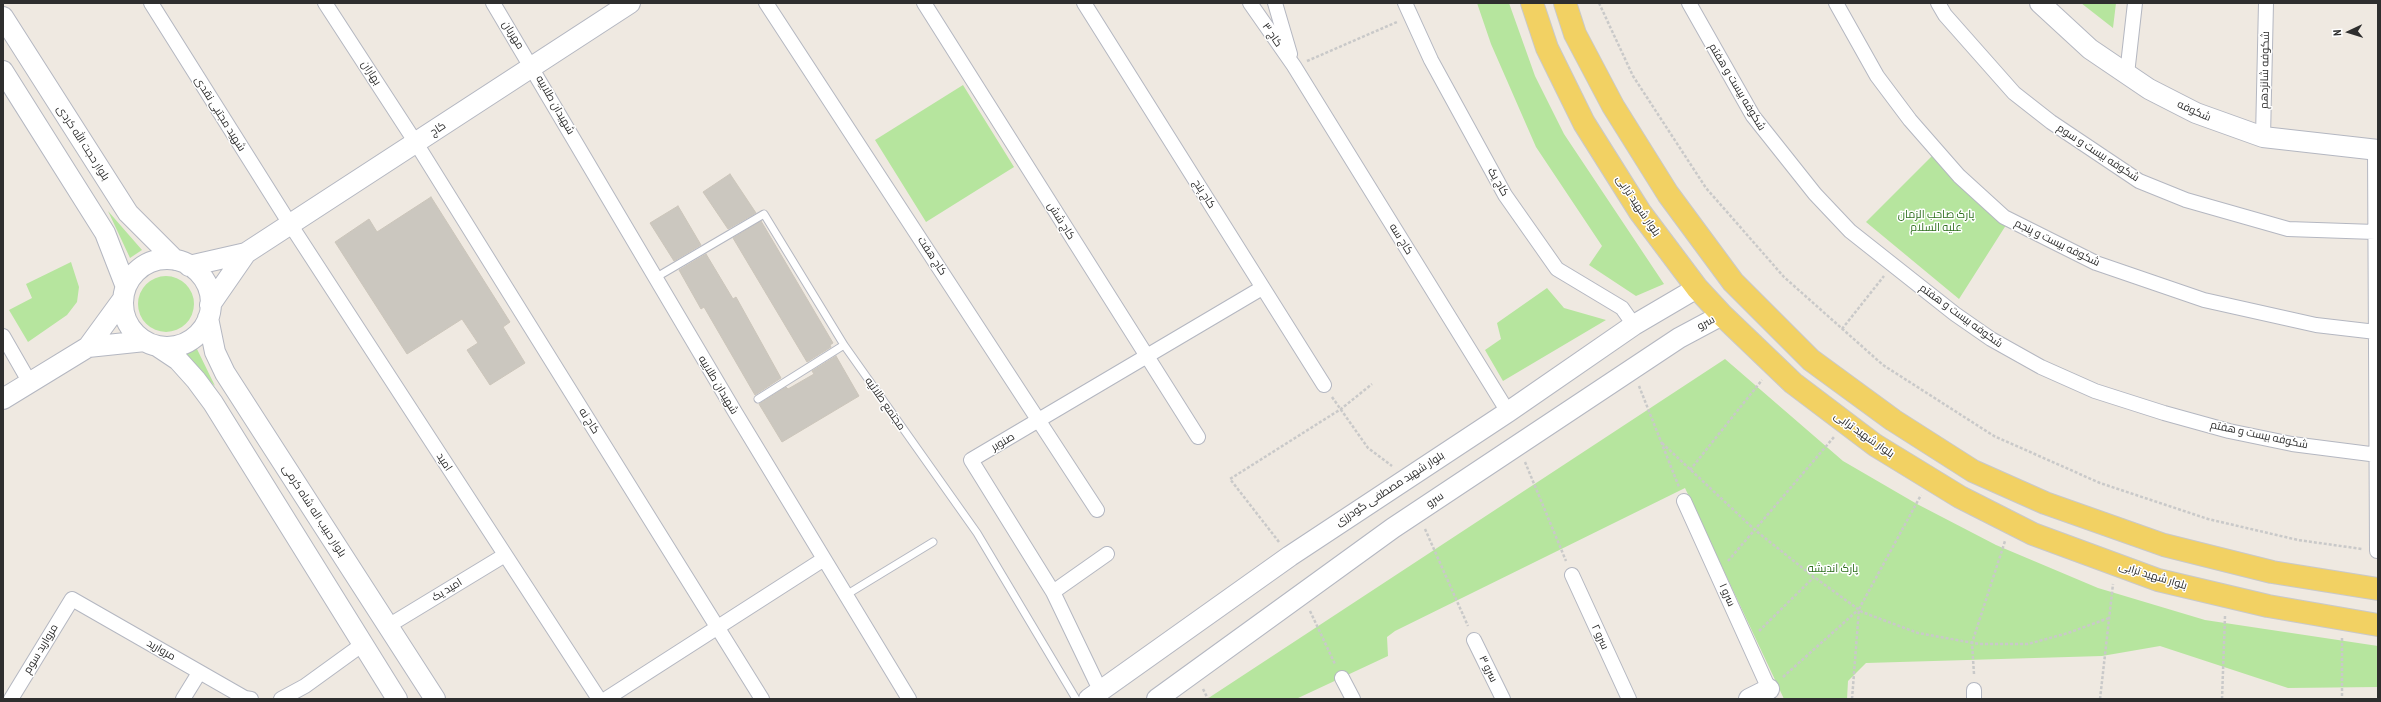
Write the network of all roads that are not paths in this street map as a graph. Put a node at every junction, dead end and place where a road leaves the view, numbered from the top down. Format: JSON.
{"nodes":[{"id":1,"x":151,"y":3,"type":"edge"},
{"id":2,"x":325,"y":3,"type":"edge"},
{"id":3,"x":493,"y":3,"type":"edge"},
{"id":4,"x":630,"y":3,"type":"edge"},
{"id":5,"x":766,"y":3,"type":"edge"},
{"id":6,"x":924,"y":3,"type":"edge"},
{"id":7,"x":1084,"y":3,"type":"edge"},
{"id":8,"x":1250,"y":3,"type":"edge"},
{"id":9,"x":1275,"y":3,"type":"edge"},
{"id":10,"x":1405,"y":3,"type":"edge"},
{"id":11,"x":1532,"y":3,"type":"edge"},
{"id":12,"x":1565,"y":3,"type":"edge"},
{"id":13,"x":1689,"y":3,"type":"edge"},
{"id":14,"x":1836,"y":3,"type":"edge"},
{"id":15,"x":1938,"y":3,"type":"edge"},
{"id":16,"x":2040,"y":3,"type":"edge"},
{"id":17,"x":2135,"y":3,"type":"edge"},
{"id":18,"x":2266,"y":3,"type":"edge"},
{"id":19,"x":3,"y":17,"type":"edge"},
{"id":20,"x":1294,"y":66,"type":"junction"},
{"id":21,"x":533,"y":67,"type":"junction"},
{"id":22,"x":3,"y":71,"type":"edge"},
{"id":23,"x":2126,"y":74,"type":"junction"},
{"id":24,"x":2263,"y":137,"type":"junction"},
{"id":25,"x":416,"y":143,"type":"junction"},
{"id":26,"x":2376,"y":150,"type":"edge"},
{"id":27,"x":290,"y":224,"type":"junction"},
{"id":28,"x":2375,"y":232,"type":"junction"},
{"id":29,"x":246,"y":253,"type":"junction"},
{"id":30,"x":182,"y":263,"type":"junction"},
{"id":31,"x":655,"y":278,"type":"junction"},
{"id":32,"x":1733,"y":282,"type":"junction"},
{"id":33,"x":1262,"y":288,"type":"junction"},
{"id":34,"x":1697,"y":288,"type":"junction"},
{"id":35,"x":124,"y":293,"type":"junction"},
{"id":36,"x":209,"y":311,"type":"junction"},
{"id":37,"x":1722,"y":315,"type":"junction"},
{"id":38,"x":1634,"y":325,"type":"junction"},
{"id":39,"x":2376,"y":332,"type":"junction"},
{"id":40,"x":3,"y":336,"type":"edge"},
{"id":41,"x":151,"y":344,"type":"junction"},
{"id":42,"x":844,"y":345,"type":"junction"},
{"id":43,"x":88,"y":347,"type":"junction"},
{"id":44,"x":1145,"y":356,"type":"junction"},
{"id":45,"x":30,"y":383,"type":"junction"},
{"id":46,"x":1324,"y":385,"type":"road end"},
{"id":47,"x":3,"y":399,"type":"edge"},
{"id":48,"x":758,"y":399,"type":"dead end"},
{"id":49,"x":1508,"y":412,"type":"junction"},
{"id":50,"x":1040,"y":421,"type":"junction"},
{"id":51,"x":1198,"y":438,"type":"dead end"},
{"id":52,"x":2378,"y":455,"type":"edge"},
{"id":53,"x":1684,"y":501,"type":"road end"},
{"id":54,"x":1097,"y":510,"type":"dead end"},
{"id":55,"x":932,"y":542,"type":"dead end"},
{"id":56,"x":2377,"y":550,"type":"road end"},
{"id":57,"x":1107,"y":554,"type":"dead end"},
{"id":58,"x":505,"y":555,"type":"junction"},
{"id":59,"x":824,"y":559,"type":"junction"},
{"id":60,"x":1572,"y":575,"type":"road end"},
{"id":61,"x":2378,"y":589,"type":"edge"},
{"id":62,"x":1053,"y":592,"type":"junction"},
{"id":63,"x":846,"y":595,"type":"junction"},
{"id":64,"x":72,"y":599,"type":"joint"},
{"id":65,"x":2378,"y":625,"type":"edge"},
{"id":66,"x":388,"y":626,"type":"junction"},
{"id":67,"x":718,"y":628,"type":"junction"},
{"id":68,"x":1474,"y":640,"type":"road end"},
{"id":69,"x":363,"y":644,"type":"junction"},
{"id":70,"x":199,"y":673,"type":"junction"},
{"id":71,"x":1342,"y":678,"type":"road end"},
{"id":72,"x":1769,"y":689,"type":"joint"},
{"id":73,"x":305,"y":692,"type":"edge"},
{"id":74,"x":1095,"y":696,"type":"edge"},
{"id":75,"x":11,"y":699,"type":"edge"},
{"id":76,"x":183,"y":699,"type":"edge"},
{"id":77,"x":251,"y":699,"type":"edge"},
{"id":78,"x":281,"y":699,"type":"edge"},
{"id":79,"x":397,"y":699,"type":"edge"},
{"id":80,"x":435,"y":699,"type":"edge"},
{"id":81,"x":599,"y":699,"type":"edge"},
{"id":82,"x":606,"y":699,"type":"edge"},
{"id":83,"x":762,"y":699,"type":"edge"},
{"id":84,"x":909,"y":699,"type":"edge"},
{"id":85,"x":1076,"y":699,"type":"edge"},
{"id":86,"x":1157,"y":699,"type":"edge"},
{"id":87,"x":1353,"y":699,"type":"edge"},
{"id":88,"x":1503,"y":699,"type":"edge"},
{"id":89,"x":1629,"y":699,"type":"edge"},
{"id":90,"x":1749,"y":699,"type":"edge"}],
"edges":[{"from":1,"to":27,"type":"street","name":"شهید مجتبی نقدی"},
{"from":2,"to":25,"type":"street","name":"بهاران"},
{"from":3,"to":21,"type":"street","name":"مهربان"},
{"from":4,"to":21,"type":"main road","name":"کاج"},
{"from":5,"to":50,"type":"street","name":"کاج هفت"},
{"from":6,"to":44,"type":"street","name":"کاج شش"},
{"from":7,"to":33,"type":"street","name":"کاج پنج"},
{"from":8,"to":20,"type":"street","name":"کاج ۳"},
{"from":9,"to":20,"type":"street"},
{"from":10,"to":38,"type":"street","name":"کاج یک"},
{"from":11,"to":34,"type":"main road","name":"بلوار شهید ترابی"},
{"from":12,"to":32,"type":"main road"},
{"from":13,"to":52,"type":"street","name":"شکوفه بیست و هفتم"},
{"from":14,"to":39,"type":"street","name":"شکوفه بیست و پنجم"},
{"from":15,"to":28,"type":"street","name":"شکوفه بیست و سوم"},
{"from":16,"to":23,"type":"main road","name":"شکوفه"},
{"from":17,"to":23,"type":"street"},
{"from":18,"to":24,"type":"street","name":"شکوفه شانزدهم"},
{"from":19,"to":30,"type":"main road","name":"بلوار حجت الله کردی"},
{"from":20,"to":49,"type":"street","name":"کاج سه"},
{"from":21,"to":25,"type":"main road","name":"کاج"},
{"from":21,"to":31,"type":"street","name":"شهیدان طلاییه"},
{"from":22,"to":35,"type":"main road"},
{"from":23,"to":24,"type":"main road","name":"شکوفه"},
{"from":24,"to":26,"type":"main road","name":"شکوفه"},
{"from":25,"to":27,"type":"main road","name":"کاج"},
{"from":25,"to":67,"type":"street","name":"کاج نه"},
{"from":26,"to":28,"type":"street"},
{"from":27,"to":29,"type":"main road","name":"کاج"},
{"from":27,"to":58,"type":"street","name":"امید"},
{"from":28,"to":39,"type":"street"},
{"from":29,"to":30,"type":"main road","name":"کاج"},
{"from":29,"to":36,"type":"main road","name":"کاج"},
{"from":30,"to":35,"type":"main road"},
{"from":30,"to":36,"type":"main road"},
{"from":31,"to":42,"type":"lane","name":"مجتمع طلائیه"},
{"from":31,"to":59,"type":"street","name":"شهیدان طلاییه"},
{"from":32,"to":34,"type":"main road"},
{"from":32,"to":37,"type":"main road"},
{"from":32,"to":61,"type":"main road"},
{"from":33,"to":44,"type":"street","name":"صنوبر"},
{"from":33,"to":46,"type":"street","name":"کاج پنج"},
{"from":34,"to":37,"type":"main road","name":"بلوار شهید ترابی"},
{"from":34,"to":38,"type":"main road","name":"بلوار شهید مصطفی گودرزی"},
{"from":35,"to":41,"type":"main road"},
{"from":35,"to":43,"type":"main road"},
{"from":36,"to":41,"type":"main road"},
{"from":36,"to":66,"type":"main road","name":"بلوار حبیب اله شاه کرمی"},
{"from":37,"to":65,"type":"main road","name":"بلوار شهید ترابی"},
{"from":37,"to":86,"type":"main road","name":"سرو"},
{"from":38,"to":49,"type":"main road","name":"بلوار شهید مصطفی گودرزی"},
{"from":39,"to":52,"type":"street"},
{"from":40,"to":45,"type":"street"},
{"from":41,"to":43,"type":"main road"},
{"from":41,"to":69,"type":"main road"},
{"from":42,"to":48,"type":"lane"},
{"from":42,"to":85,"type":"lane","name":"مجتمع طلائیه"},
{"from":43,"to":45,"type":"main road"},
{"from":44,"to":50,"type":"street","name":"صنوبر"},
{"from":44,"to":51,"type":"street","name":"کاج شش"},
{"from":45,"to":47,"type":"main road"},
{"from":49,"to":74,"type":"main road","name":"بلوار شهید مصطفی گودرزی"},
{"from":50,"to":54,"type":"street","name":"کاج هفت"},
{"from":50,"to":62,"type":"street","name":"صنوبر"},
{"from":52,"to":56,"type":"street"},
{"from":53,"to":72,"type":"street","name":"سرو ۱"},
{"from":55,"to":63,"type":"lane"},
{"from":57,"to":62,"type":"street"},
{"from":58,"to":66,"type":"street","name":"امید یک"},
{"from":58,"to":81,"type":"street","name":"امید"},
{"from":59,"to":63,"type":"street","name":"شهیدان طلاییه"},
{"from":59,"to":67,"type":"street"},
{"from":60,"to":89,"type":"street","name":"سرو ۲"},
{"from":62,"to":74,"type":"street","name":"صنوبر"},
{"from":63,"to":84,"type":"street","name":"شهیدان طلاییه"},
{"from":64,"to":70,"type":"street","name":"مروارید"},
{"from":64,"to":75,"type":"street","name":"مروارید سوم"},
{"from":66,"to":80,"type":"main road","name":"بلوار حبیب اله شاه کرمی"},
{"from":67,"to":82,"type":"street"},
{"from":67,"to":83,"type":"street","name":"کاج نه"},
{"from":68,"to":88,"type":"street","name":"سرو ۳"},
{"from":69,"to":73,"type":"street"},
{"from":69,"to":79,"type":"main road"},
{"from":70,"to":76,"type":"street"},
{"from":70,"to":77,"type":"street","name":"مروارید"},
{"from":71,"to":87,"type":"street"},
{"from":72,"to":90,"type":"main road"},
{"from":73,"to":78,"type":"street"}]}
